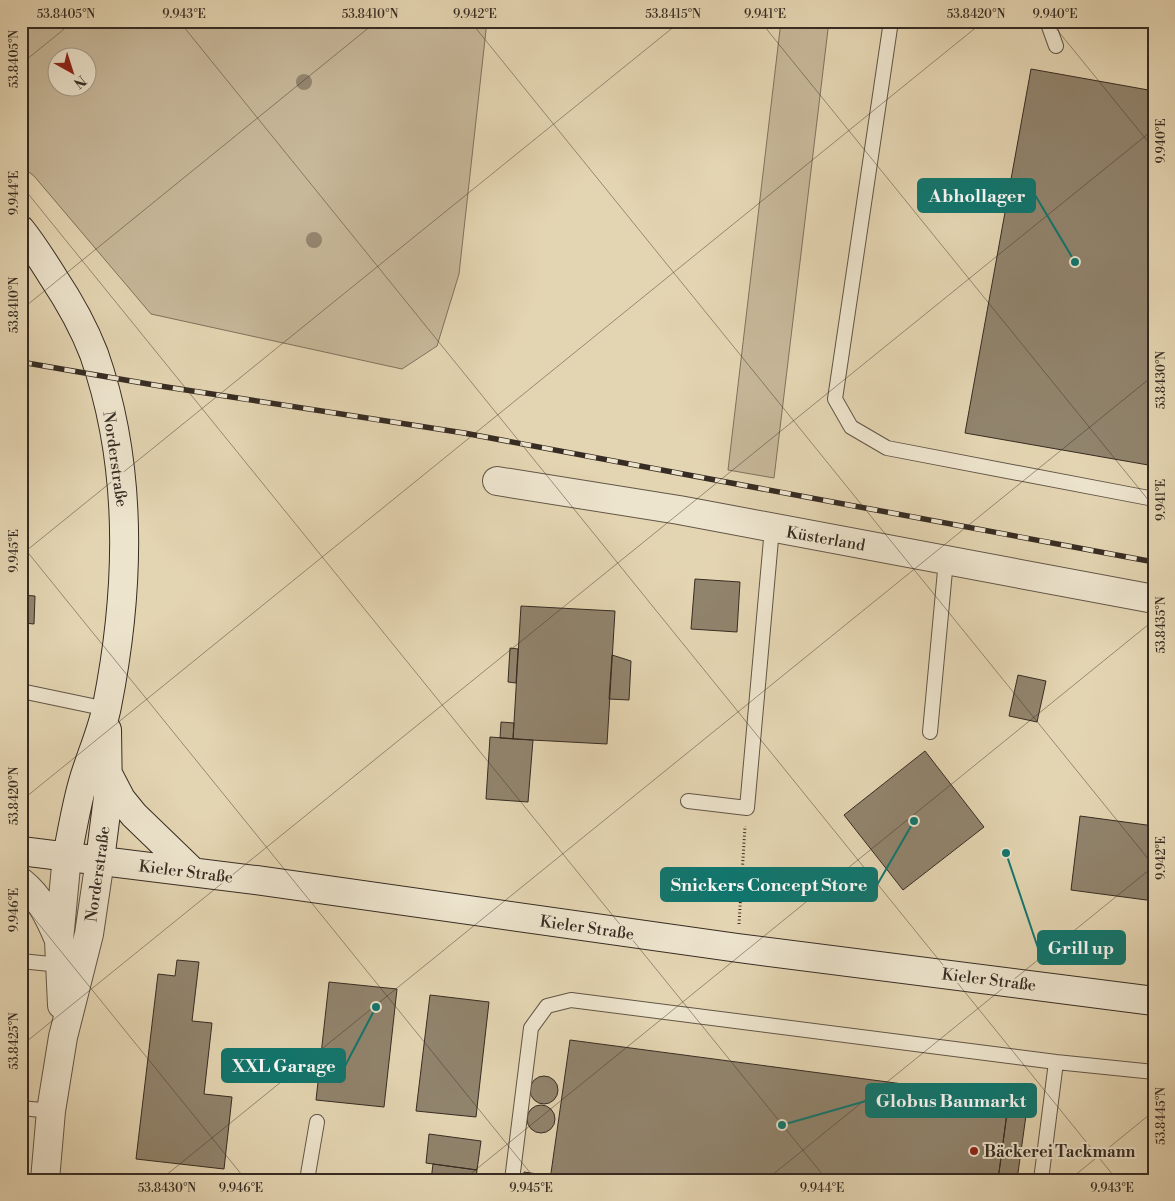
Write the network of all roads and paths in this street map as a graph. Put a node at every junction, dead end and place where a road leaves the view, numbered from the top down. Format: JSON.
{"nodes":[{"id":1,"x":891,"y":21,"type":"edge"},
{"id":2,"x":1047,"y":21,"type":"edge"},
{"id":3,"x":1056,"y":46,"type":"dead end"},
{"id":4,"x":21,"y":230,"type":"edge"},
{"id":5,"x":497,"y":481,"type":"dead end"},
{"id":6,"x":1154,"y":499,"type":"edge"},
{"id":7,"x":772,"y":528,"type":"junction"},
{"id":8,"x":946,"y":560,"type":"junction"},
{"id":9,"x":1154,"y":599,"type":"edge"},
{"id":10,"x":21,"y":691,"type":"edge"},
{"id":11,"x":107,"y":709,"type":"junction"},
{"id":12,"x":930,"y":732,"type":"dead end"},
{"id":13,"x":108,"y":774,"type":"junction"},
{"id":14,"x":688,"y":801,"type":"dead end"},
{"id":15,"x":746,"y":808,"type":"junction"},
{"id":16,"x":21,"y":851,"type":"edge"},
{"id":17,"x":67,"y":856,"type":"junction"},
{"id":18,"x":100,"y":860,"type":"junction"},
{"id":19,"x":193,"y":872,"type":"junction"},
{"id":20,"x":716,"y":876,"type":"dead end"},
{"id":21,"x":21,"y":882,"type":"edge"},
{"id":22,"x":741,"y":903,"type":"junction"},
{"id":23,"x":738,"y":948,"type":"junction"},
{"id":24,"x":60,"y":952,"type":"junction"},
{"id":25,"x":21,"y":961,"type":"edge"},
{"id":26,"x":1154,"y":1000,"type":"edge"},
{"id":27,"x":63,"y":1037,"type":"junction"},
{"id":28,"x":1056,"y":1062,"type":"junction"},
{"id":29,"x":1154,"y":1072,"type":"edge"},
{"id":30,"x":21,"y":1108,"type":"edge"},
{"id":31,"x":51,"y":1111,"type":"junction"},
{"id":32,"x":317,"y":1122,"type":"dead end"},
{"id":33,"x":45,"y":1180,"type":"edge"},
{"id":34,"x":308,"y":1180,"type":"edge"},
{"id":35,"x":512,"y":1180,"type":"edge"},
{"id":36,"x":1040,"y":1180,"type":"edge"}],
"edges":[{"from":1,"to":6,"type":"lane"},
{"from":2,"to":3,"type":"lane"},
{"from":4,"to":11,"type":"main road","name":"Norderstraße"},
{"from":5,"to":7,"type":"main road","name":"Küsterland"},
{"from":7,"to":8,"type":"main road","name":"Küsterland"},
{"from":7,"to":15,"type":"lane"},
{"from":8,"to":9,"type":"main road","name":"Küsterland"},
{"from":8,"to":12,"type":"lane"},
{"from":10,"to":11,"type":"lane"},
{"from":11,"to":13,"type":"main road","name":"Norderstraße"},
{"from":11,"to":17,"type":"main road","name":"Norderstraße"},
{"from":13,"to":18,"type":"main road","name":"Norderstraße"},
{"from":13,"to":19,"type":"main road"},
{"from":14,"to":15,"type":"lane"},
{"from":15,"to":22,"type":"path"},
{"from":16,"to":17,"type":"main road","name":"Kieler Straße"},
{"from":17,"to":18,"type":"main road","name":"Kieler Straße"},
{"from":17,"to":24,"type":"main road","name":"Norderstraße"},
{"from":18,"to":19,"type":"main road","name":"Kieler Straße"},
{"from":18,"to":27,"type":"main road","name":"Norderstraße"},
{"from":19,"to":23,"type":"main road","name":"Kieler Straße"},
{"from":20,"to":22,"type":"path"},
{"from":21,"to":24,"type":"main road","name":"Norderstraße"},
{"from":22,"to":23,"type":"path"},
{"from":23,"to":26,"type":"main road","name":"Kieler Straße"},
{"from":24,"to":25,"type":"lane"},
{"from":24,"to":27,"type":"main road","name":"Norderstraße"},
{"from":27,"to":31,"type":"main road","name":"Norderstraße"},
{"from":28,"to":29,"type":"lane"},
{"from":28,"to":35,"type":"lane"},
{"from":28,"to":36,"type":"lane"},
{"from":30,"to":31,"type":"lane"},
{"from":31,"to":33,"type":"main road","name":"Norderstraße"},
{"from":32,"to":34,"type":"lane"}]}
